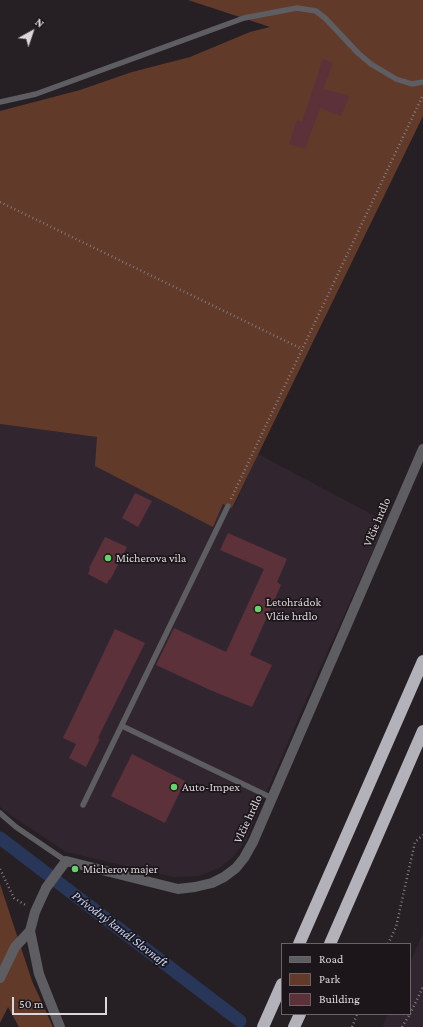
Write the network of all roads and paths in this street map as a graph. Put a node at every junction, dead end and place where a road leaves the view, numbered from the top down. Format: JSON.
{"nodes":[{"id":1,"x":423,"y":82,"type":"edge"},
{"id":2,"x":423,"y":95,"type":"edge"},
{"id":3,"x":0,"y":102,"type":"edge"},
{"id":4,"x":0,"y":202,"type":"edge"},
{"id":5,"x":302,"y":349,"type":"junction"},
{"id":6,"x":423,"y":449,"type":"edge"},
{"id":7,"x":228,"y":506,"type":"joint"},
{"id":8,"x":423,"y":660,"type":"edge"},
{"id":9,"x":122,"y":726,"type":"junction"},
{"id":10,"x":423,"y":731,"type":"edge"},
{"id":11,"x":272,"y":798,"type":"junction"},
{"id":12,"x":83,"y":805,"type":"dead end"},
{"id":13,"x":0,"y":812,"type":"edge"},
{"id":14,"x":423,"y":835,"type":"edge"},
{"id":15,"x":63,"y":865,"type":"junction"},
{"id":16,"x":0,"y":869,"type":"edge"},
{"id":17,"x":35,"y":912,"type":"junction"},
{"id":18,"x":30,"y":931,"type":"junction"},
{"id":19,"x":299,"y":943,"type":"edge"},
{"id":20,"x":330,"y":943,"type":"edge"},
{"id":21,"x":388,"y":943,"type":"edge"},
{"id":22,"x":0,"y":978,"type":"edge"},
{"id":23,"x":281,"y":986,"type":"edge"},
{"id":24,"x":423,"y":987,"type":"edge"},
{"id":25,"x":411,"y":1012,"type":"edge"},
{"id":26,"x":300,"y":1015,"type":"edge"},
{"id":27,"x":357,"y":1015,"type":"edge"},
{"id":28,"x":409,"y":1015,"type":"edge"},
{"id":29,"x":60,"y":1027,"type":"edge"},
{"id":30,"x":263,"y":1027,"type":"edge"},
{"id":31,"x":294,"y":1027,"type":"edge"},
{"id":32,"x":352,"y":1027,"type":"edge"},
{"id":33,"x":402,"y":1027,"type":"edge"}],
"edges":[{"from":1,"to":3,"type":"lane"},
{"from":2,"to":5,"type":"path"},
{"from":4,"to":5,"type":"path"},
{"from":5,"to":7,"type":"path"},
{"from":6,"to":11,"type":"street","name":"Vlčie hrdlo"},
{"from":7,"to":9,"type":"lane"},
{"from":8,"to":19,"type":"highway"},
{"from":9,"to":11,"type":"lane"},
{"from":9,"to":12,"type":"lane"},
{"from":10,"to":20,"type":"highway"},
{"from":11,"to":15,"type":"street","name":"Vlčie hrdlo"},
{"from":13,"to":15,"type":"lane"},
{"from":14,"to":21,"type":"path"},
{"from":15,"to":17,"type":"street"},
{"from":16,"to":17,"type":"path"},
{"from":17,"to":18,"type":"street"},
{"from":18,"to":22,"type":"street"},
{"from":18,"to":29,"type":"street"},
{"from":23,"to":30,"type":"highway"},
{"from":24,"to":25,"type":"path"},
{"from":26,"to":31,"type":"highway"},
{"from":27,"to":32,"type":"path"},
{"from":28,"to":33,"type":"path"}]}
